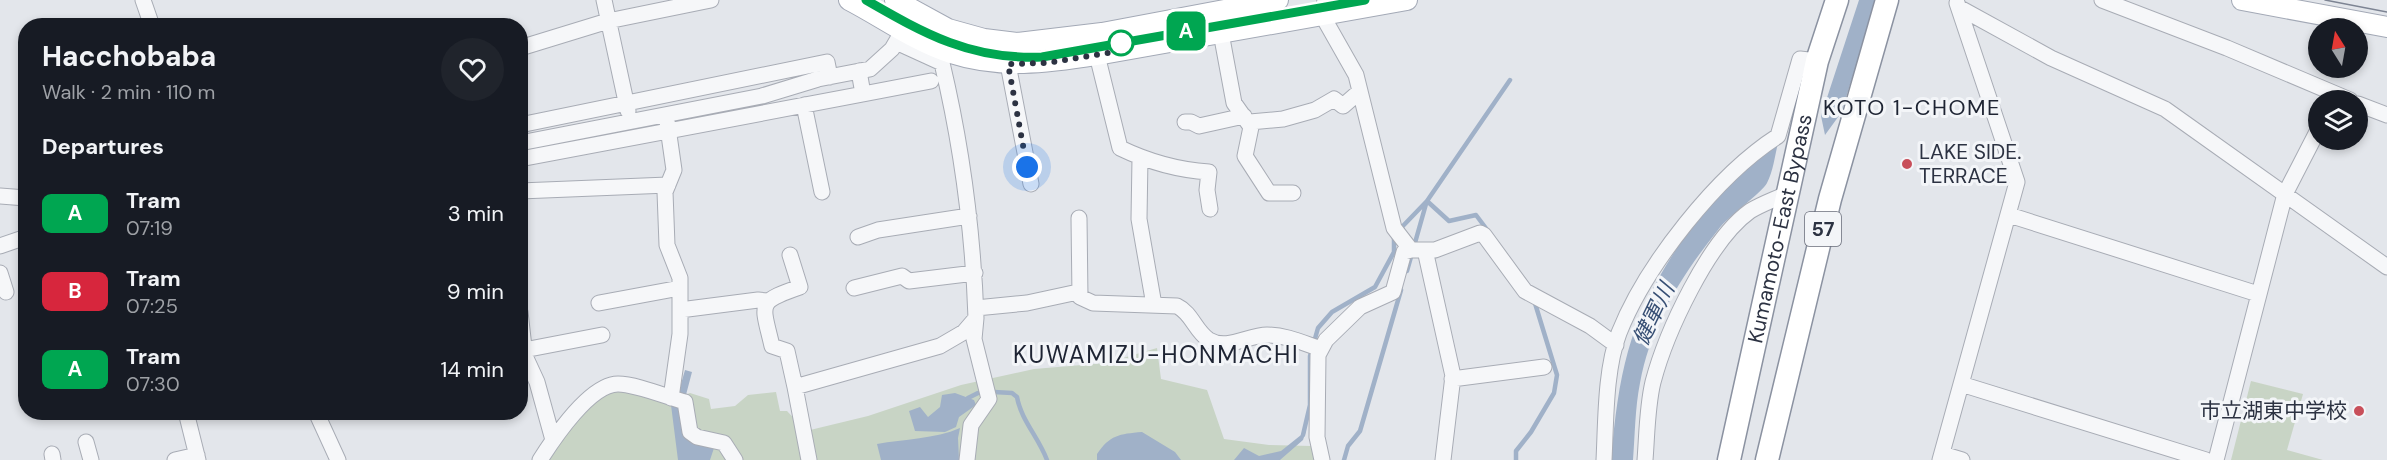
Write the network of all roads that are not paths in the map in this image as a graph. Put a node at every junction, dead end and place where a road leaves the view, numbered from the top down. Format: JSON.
{"nodes":[{"id":1,"x":604,"y":0,"type":"edge"},
{"id":2,"x":711,"y":0,"type":"edge"},
{"id":3,"x":849,"y":0,"type":"edge"},
{"id":4,"x":895,"y":0,"type":"edge"},
{"id":5,"x":1278,"y":0,"type":"edge"},
{"id":6,"x":1407,"y":0,"type":"edge"},
{"id":7,"x":1837,"y":0,"type":"edge"},
{"id":8,"x":1887,"y":0,"type":"edge"},
{"id":9,"x":2102,"y":0,"type":"edge"},
{"id":10,"x":2242,"y":0,"type":"edge"},
{"id":11,"x":146,"y":1,"type":"edge"},
{"id":12,"x":1958,"y":4,"type":"edge"},
{"id":13,"x":1323,"y":7,"type":"edge"},
{"id":14,"x":914,"y":11,"type":"junction"},
{"id":15,"x":150,"y":18,"type":"edge"},
{"id":16,"x":608,"y":21,"type":"junction"},
{"id":17,"x":2387,"y":27,"type":"edge"},
{"id":18,"x":1221,"y":33,"type":"junction"},
{"id":19,"x":900,"y":36,"type":"junction"},
{"id":20,"x":528,"y":46,"type":"edge"},
{"id":21,"x":1097,"y":55,"type":"junction"},
{"id":22,"x":1817,"y":61,"type":"junction"},
{"id":23,"x":1008,"y":64,"type":"junction"},
{"id":24,"x":859,"y":71,"type":"junction"},
{"id":25,"x":830,"y":77,"type":"junction"},
{"id":26,"x":932,"y":81,"type":"dead end"},
{"id":27,"x":2320,"y":90,"type":"edge"},
{"id":28,"x":1359,"y":92,"type":"junction"},
{"id":29,"x":863,"y":94,"type":"junction"},
{"id":30,"x":627,"y":104,"type":"junction"},
{"id":31,"x":804,"y":105,"type":"junction"},
{"id":32,"x":2368,"y":108,"type":"edge"},
{"id":33,"x":666,"y":115,"type":"junction"},
{"id":34,"x":2387,"y":115,"type":"edge"},
{"id":35,"x":1247,"y":119,"type":"junction"},
{"id":36,"x":631,"y":122,"type":"junction"},
{"id":37,"x":1185,"y":122,"type":"dead end"},
{"id":38,"x":528,"y":123,"type":"edge"},
{"id":39,"x":669,"y":130,"type":"junction"},
{"id":40,"x":528,"y":141,"type":"edge"},
{"id":41,"x":2308,"y":149,"type":"edge"},
{"id":42,"x":528,"y":157,"type":"edge"},
{"id":43,"x":1140,"y":158,"type":"junction"},
{"id":44,"x":1031,"y":184,"type":"dead end"},
{"id":45,"x":668,"y":185,"type":"junction"},
{"id":46,"x":528,"y":190,"type":"edge"},
{"id":47,"x":822,"y":192,"type":"dead end"},
{"id":48,"x":1293,"y":193,"type":"dead end"},
{"id":49,"x":1788,"y":193,"type":"junction"},
{"id":50,"x":2285,"y":194,"type":"junction"},
{"id":51,"x":0,"y":196,"type":"edge"},
{"id":52,"x":18,"y":197,"type":"edge"},
{"id":53,"x":1210,"y":209,"type":"dead end"},
{"id":54,"x":2009,"y":215,"type":"junction"},
{"id":55,"x":969,"y":216,"type":"junction"},
{"id":56,"x":1079,"y":218,"type":"dead end"},
{"id":57,"x":858,"y":237,"type":"dead end"},
{"id":58,"x":18,"y":240,"type":"edge"},
{"id":59,"x":0,"y":246,"type":"edge"},
{"id":60,"x":1418,"y":250,"type":"junction"},
{"id":61,"x":790,"y":255,"type":"dead end"},
{"id":62,"x":2387,"y":267,"type":"edge"},
{"id":63,"x":0,"y":273,"type":"edge"},
{"id":64,"x":975,"y":273,"type":"junction"},
{"id":65,"x":680,"y":288,"type":"junction"},
{"id":66,"x":854,"y":288,"type":"dead end"},
{"id":67,"x":6,"y":292,"type":"dead end"},
{"id":68,"x":1078,"y":292,"type":"junction"},
{"id":69,"x":2258,"y":294,"type":"junction"},
{"id":70,"x":767,"y":301,"type":"junction"},
{"id":71,"x":599,"y":303,"type":"dead end"},
{"id":72,"x":1154,"y":305,"type":"junction"},
{"id":73,"x":680,"y":310,"type":"junction"},
{"id":74,"x":976,"y":313,"type":"junction"},
{"id":75,"x":602,"y":335,"type":"dead end"},
{"id":76,"x":528,"y":343,"type":"edge"},
{"id":77,"x":1616,"y":345,"type":"junction"},
{"id":78,"x":1321,"y":349,"type":"junction"},
{"id":79,"x":528,"y":358,"type":"edge"},
{"id":80,"x":1544,"y":367,"type":"dead end"},
{"id":81,"x":1452,"y":379,"type":"junction"},
{"id":82,"x":1961,"y":384,"type":"junction"},
{"id":83,"x":795,"y":387,"type":"junction"},
{"id":84,"x":677,"y":400,"type":"junction"},
{"id":85,"x":188,"y":420,"type":"edge"},
{"id":86,"x":321,"y":420,"type":"edge"},
{"id":87,"x":553,"y":440,"type":"junction"},
{"id":88,"x":86,"y":442,"type":"dead end"},
{"id":89,"x":1941,"y":457,"type":"edge"},
{"id":90,"x":197,"y":458,"type":"edge"},
{"id":91,"x":91,"y":460,"type":"edge"},
{"id":92,"x":176,"y":460,"type":"edge"},
{"id":93,"x":338,"y":460,"type":"edge"},
{"id":94,"x":540,"y":460,"type":"edge"},
{"id":95,"x":735,"y":460,"type":"edge"},
{"id":96,"x":809,"y":460,"type":"edge"},
{"id":97,"x":967,"y":460,"type":"edge"},
{"id":98,"x":1322,"y":460,"type":"edge"},
{"id":99,"x":1443,"y":460,"type":"edge"},
{"id":100,"x":1604,"y":460,"type":"edge"},
{"id":101,"x":1645,"y":460,"type":"edge"},
{"id":102,"x":1728,"y":460,"type":"edge"},
{"id":103,"x":1767,"y":460,"type":"edge"},
{"id":104,"x":1962,"y":460,"type":"edge"},
{"id":105,"x":2206,"y":460,"type":"edge"},
{"id":106,"x":2216,"y":460,"type":"edge"}],
"edges":[{"from":1,"to":16,"type":"street"},
{"from":2,"to":16,"type":"street"},
{"from":3,"to":19,"type":"main road"},
{"from":4,"to":14,"type":"main road"},
{"from":5,"to":14,"type":"main road"},
{"from":6,"to":13,"type":"main road"},
{"from":7,"to":22,"type":"highway","name":"Kumamoto-East Bypass","number":"57"},
{"from":8,"to":103,"type":"highway","name":"Kumamoto-East Bypass","number":"57"},
{"from":9,"to":27,"type":"street"},
{"from":10,"to":17,"type":"main road"},
{"from":11,"to":15,"type":"street"},
{"from":12,"to":50,"type":"street"},
{"from":12,"to":54,"type":"street"},
{"from":13,"to":18,"type":"main road"},
{"from":13,"to":28,"type":"street"},
{"from":14,"to":19,"type":"street"},
{"from":16,"to":20,"type":"street"},
{"from":16,"to":30,"type":"street"},
{"from":18,"to":21,"type":"main road"},
{"from":18,"to":35,"type":"street"},
{"from":19,"to":23,"type":"main road"},
{"from":19,"to":24,"type":"street"},
{"from":19,"to":55,"type":"street"},
{"from":21,"to":23,"type":"main road"},
{"from":21,"to":43,"type":"street"},
{"from":22,"to":49,"type":"highway","name":"Kumamoto-East Bypass","number":"57"},
{"from":22,"to":77,"type":"street"},
{"from":23,"to":44,"type":"street"},
{"from":24,"to":25,"type":"street"},
{"from":24,"to":29,"type":"street"},
{"from":25,"to":30,"type":"street"},
{"from":25,"to":33,"type":"street"},
{"from":26,"to":29,"type":"street"},
{"from":28,"to":35,"type":"street"},
{"from":28,"to":60,"type":"street"},
{"from":29,"to":31,"type":"street"},
{"from":30,"to":36,"type":"street"},
{"from":30,"to":38,"type":"street"},
{"from":31,"to":39,"type":"street"},
{"from":31,"to":47,"type":"street"},
{"from":32,"to":34,"type":"street"},
{"from":33,"to":36,"type":"street"},
{"from":33,"to":39,"type":"street"},
{"from":35,"to":37,"type":"street"},
{"from":35,"to":48,"type":"street"},
{"from":36,"to":40,"type":"street"},
{"from":39,"to":42,"type":"street"},
{"from":39,"to":45,"type":"street"},
{"from":41,"to":50,"type":"street"},
{"from":43,"to":53,"type":"street"},
{"from":43,"to":72,"type":"street"},
{"from":45,"to":46,"type":"street"},
{"from":45,"to":65,"type":"street"},
{"from":49,"to":101,"type":"street"},
{"from":49,"to":102,"type":"highway","name":"Kumamoto-East Bypass","number":"57"},
{"from":50,"to":62,"type":"street"},
{"from":50,"to":69,"type":"street"},
{"from":51,"to":52,"type":"street"},
{"from":54,"to":69,"type":"street"},
{"from":54,"to":82,"type":"street"},
{"from":55,"to":57,"type":"street"},
{"from":55,"to":64,"type":"street"},
{"from":56,"to":68,"type":"street"},
{"from":58,"to":59,"type":"street"},
{"from":60,"to":77,"type":"street"},
{"from":60,"to":78,"type":"street"},
{"from":60,"to":81,"type":"street"},
{"from":61,"to":70,"type":"street"},
{"from":63,"to":67,"type":"street"},
{"from":64,"to":66,"type":"street"},
{"from":64,"to":74,"type":"street"},
{"from":65,"to":71,"type":"street"},
{"from":65,"to":73,"type":"street"},
{"from":68,"to":72,"type":"street"},
{"from":68,"to":74,"type":"street"},
{"from":69,"to":106,"type":"street"},
{"from":70,"to":73,"type":"street"},
{"from":70,"to":83,"type":"street"},
{"from":72,"to":78,"type":"street"},
{"from":73,"to":84,"type":"street"},
{"from":74,"to":83,"type":"street"},
{"from":74,"to":97,"type":"street"},
{"from":75,"to":76,"type":"street"},
{"from":77,"to":100,"type":"street"},
{"from":78,"to":98,"type":"street"},
{"from":79,"to":87,"type":"street"},
{"from":80,"to":81,"type":"street"},
{"from":81,"to":99,"type":"street"},
{"from":82,"to":89,"type":"street"},
{"from":82,"to":105,"type":"street"},
{"from":83,"to":96,"type":"street"},
{"from":84,"to":87,"type":"street"},
{"from":84,"to":95,"type":"street"},
{"from":85,"to":90,"type":"street"},
{"from":86,"to":93,"type":"street"},
{"from":87,"to":94,"type":"street"},
{"from":88,"to":91,"type":"street"},
{"from":89,"to":104,"type":"street"},
{"from":90,"to":92,"type":"street"}]}
